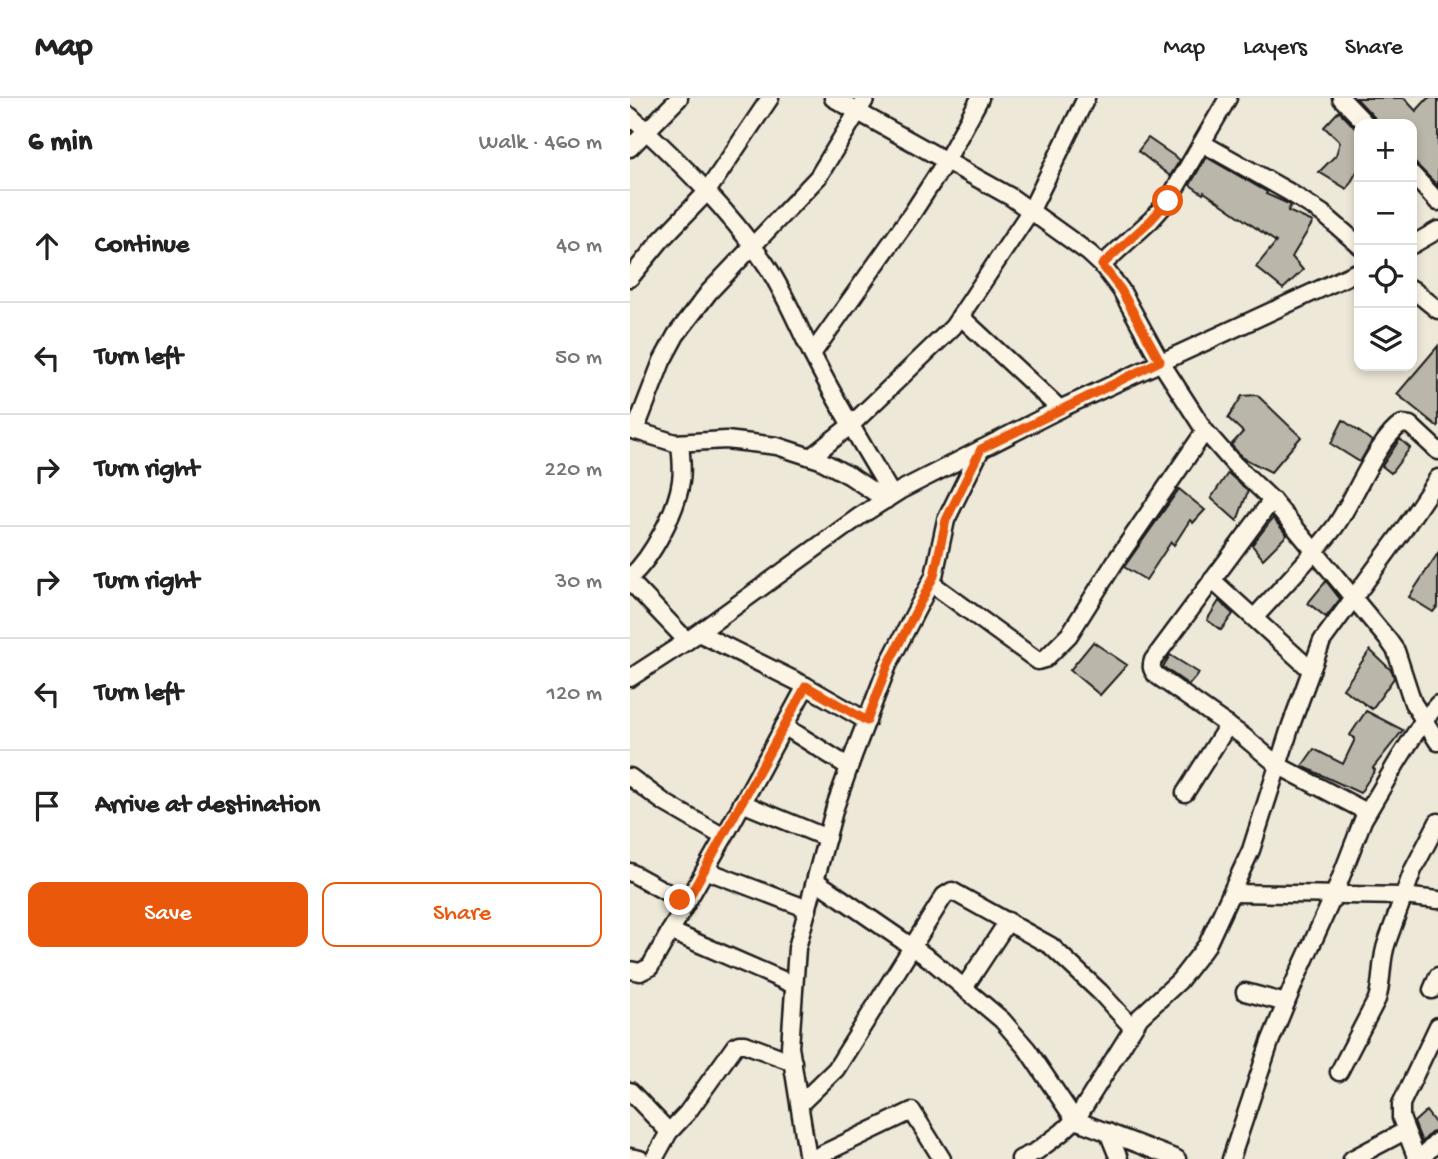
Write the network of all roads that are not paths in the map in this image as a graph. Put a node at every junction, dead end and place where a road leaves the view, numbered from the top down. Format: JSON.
{"nodes":[{"id":1,"x":679,"y":98,"type":"edge"},
{"id":2,"x":770,"y":98,"type":"edge"},
{"id":3,"x":833,"y":98,"type":"edge"},
{"id":4,"x":980,"y":98,"type":"edge"},
{"id":5,"x":1086,"y":98,"type":"edge"},
{"id":6,"x":1228,"y":98,"type":"edge"},
{"id":7,"x":1341,"y":98,"type":"edge"},
{"id":8,"x":862,"y":105,"type":"edge"},
{"id":9,"x":630,"y":116,"type":"edge"},
{"id":10,"x":1361,"y":119,"type":"edge"},
{"id":11,"x":648,"y":132,"type":"junction"},
{"id":12,"x":1202,"y":143,"type":"junction"},
{"id":13,"x":630,"y":148,"type":"edge"},
{"id":14,"x":946,"y":161,"type":"junction"},
{"id":15,"x":1417,"y":179,"type":"edge"},
{"id":16,"x":706,"y":193,"type":"junction"},
{"id":17,"x":1438,"y":202,"type":"edge"},
{"id":18,"x":1031,"y":210,"type":"junction"},
{"id":19,"x":1438,"y":230,"type":"edge"},
{"id":20,"x":1354,"y":241,"type":"edge"},
{"id":21,"x":1417,"y":242,"type":"edge"},
{"id":22,"x":753,"y":248,"type":"junction"},
{"id":23,"x":1102,"y":265,"type":"junction"},
{"id":24,"x":1354,"y":273,"type":"edge"},
{"id":25,"x":630,"y":278,"type":"edge"},
{"id":26,"x":1417,"y":293,"type":"edge"},
{"id":27,"x":1438,"y":310,"type":"edge"},
{"id":28,"x":960,"y":316,"type":"junction"},
{"id":29,"x":812,"y":354,"type":"junction"},
{"id":30,"x":1160,"y":361,"type":"junction"},
{"id":31,"x":1060,"y":409,"type":"junction"},
{"id":32,"x":851,"y":425,"type":"junction"},
{"id":33,"x":633,"y":430,"type":"edge"},
{"id":34,"x":1205,"y":431,"type":"junction"},
{"id":35,"x":680,"y":443,"type":"junction"},
{"id":36,"x":981,"y":449,"type":"junction"},
{"id":37,"x":1438,"y":451,"type":"edge"},
{"id":38,"x":811,"y":457,"type":"junction"},
{"id":39,"x":1438,"y":478,"type":"edge"},
{"id":40,"x":889,"y":498,"type":"junction"},
{"id":41,"x":1272,"y":500,"type":"junction"},
{"id":42,"x":1315,"y":551,"type":"junction"},
{"id":43,"x":630,"y":579,"type":"edge"},
{"id":44,"x":1212,"y":580,"type":"junction"},
{"id":45,"x":931,"y":583,"type":"junction"},
{"id":46,"x":1353,"y":599,"type":"junction"},
{"id":47,"x":1254,"y":618,"type":"junction"},
{"id":48,"x":693,"y":637,"type":"junction"},
{"id":49,"x":1310,"y":670,"type":"junction"},
{"id":50,"x":630,"y":678,"type":"edge"},
{"id":51,"x":806,"y":686,"type":"junction"},
{"id":52,"x":1438,"y":704,"type":"edge"},
{"id":53,"x":867,"y":721,"type":"junction"},
{"id":54,"x":1423,"y":721,"type":"junction"},
{"id":55,"x":1228,"y":725,"type":"junction"},
{"id":56,"x":784,"y":726,"type":"junction"},
{"id":57,"x":1438,"y":742,"type":"edge"},
{"id":58,"x":1279,"y":766,"type":"junction"},
{"id":59,"x":849,"y":767,"type":"junction"},
{"id":60,"x":630,"y":777,"type":"edge"},
{"id":61,"x":1185,"y":793,"type":"dead end"},
{"id":62,"x":742,"y":803,"type":"junction"},
{"id":63,"x":1367,"y":812,"type":"junction"},
{"id":64,"x":1438,"y":822,"type":"edge"},
{"id":65,"x":724,"y":837,"type":"junction"},
{"id":66,"x":827,"y":838,"type":"junction"},
{"id":67,"x":705,"y":870,"type":"junction"},
{"id":68,"x":630,"y":872,"type":"edge"},
{"id":69,"x":816,"y":881,"type":"junction"},
{"id":70,"x":1232,"y":893,"type":"junction"},
{"id":71,"x":1334,"y":895,"type":"junction"},
{"id":72,"x":1403,"y":896,"type":"junction"},
{"id":73,"x":1438,"y":900,"type":"edge"},
{"id":74,"x":686,"y":903,"type":"junction"},
{"id":75,"x":808,"y":909,"type":"junction"},
{"id":76,"x":1008,"y":921,"type":"junction"},
{"id":77,"x":670,"y":931,"type":"junction"},
{"id":78,"x":913,"y":948,"type":"junction"},
{"id":79,"x":630,"y":970,"type":"edge"},
{"id":80,"x":794,"y":985,"type":"junction"},
{"id":81,"x":964,"y":988,"type":"junction"},
{"id":82,"x":1245,"y":992,"type":"dead end"},
{"id":83,"x":1286,"y":1003,"type":"junction"},
{"id":84,"x":1438,"y":1026,"type":"edge"},
{"id":85,"x":1132,"y":1027,"type":"junction"},
{"id":86,"x":793,"y":1062,"type":"junction"},
{"id":87,"x":1339,"y":1072,"type":"dead end"},
{"id":88,"x":630,"y":1091,"type":"edge"},
{"id":89,"x":800,"y":1104,"type":"junction"},
{"id":90,"x":1075,"y":1120,"type":"junction"},
{"id":91,"x":1405,"y":1131,"type":"junction"},
{"id":92,"x":668,"y":1132,"type":"junction"},
{"id":93,"x":1108,"y":1132,"type":"junction"},
{"id":94,"x":1438,"y":1141,"type":"edge"},
{"id":95,"x":1043,"y":1154,"type":"edge"},
{"id":96,"x":630,"y":1157,"type":"edge"},
{"id":97,"x":640,"y":1159,"type":"edge"},
{"id":98,"x":654,"y":1159,"type":"edge"},
{"id":99,"x":810,"y":1159,"type":"edge"},
{"id":100,"x":942,"y":1159,"type":"edge"},
{"id":101,"x":1020,"y":1159,"type":"edge"},
{"id":102,"x":1119,"y":1159,"type":"edge"},
{"id":103,"x":1177,"y":1159,"type":"edge"},
{"id":104,"x":1231,"y":1159,"type":"edge"},
{"id":105,"x":1352,"y":1159,"type":"edge"},
{"id":106,"x":1418,"y":1159,"type":"edge"}],
"edges":[{"from":1,"to":11,"type":"street"},
{"from":2,"to":16,"type":"street"},
{"from":3,"to":8,"type":"street"},
{"from":4,"to":14,"type":"street"},
{"from":5,"to":18,"type":"street"},
{"from":6,"to":12,"type":"street"},
{"from":7,"to":10,"type":"street"},
{"from":8,"to":14,"type":"street"},
{"from":8,"to":22,"type":"street"},
{"from":9,"to":11,"type":"street"},
{"from":11,"to":13,"type":"street"},
{"from":11,"to":16,"type":"street"},
{"from":12,"to":20,"type":"street"},
{"from":12,"to":23,"type":"street"},
{"from":14,"to":18,"type":"street"},
{"from":14,"to":29,"type":"street"},
{"from":15,"to":17,"type":"street"},
{"from":16,"to":22,"type":"street"},
{"from":16,"to":25,"type":"street"},
{"from":18,"to":23,"type":"street"},
{"from":18,"to":28,"type":"street"},
{"from":19,"to":21,"type":"street"},
{"from":22,"to":29,"type":"street"},
{"from":22,"to":33,"type":"street"},
{"from":23,"to":30,"type":"street"},
{"from":24,"to":30,"type":"street"},
{"from":26,"to":27,"type":"street"},
{"from":28,"to":31,"type":"street"},
{"from":28,"to":32,"type":"street"},
{"from":29,"to":32,"type":"street"},
{"from":30,"to":31,"type":"street"},
{"from":30,"to":34,"type":"street"},
{"from":31,"to":36,"type":"street"},
{"from":32,"to":38,"type":"street"},
{"from":32,"to":40,"type":"street"},
{"from":33,"to":35,"type":"street"},
{"from":34,"to":41,"type":"street"},
{"from":34,"to":45,"type":"street"},
{"from":35,"to":38,"type":"street"},
{"from":35,"to":43,"type":"street"},
{"from":36,"to":40,"type":"street"},
{"from":36,"to":45,"type":"street"},
{"from":37,"to":42,"type":"street"},
{"from":38,"to":40,"type":"street"},
{"from":39,"to":46,"type":"street"},
{"from":40,"to":48,"type":"street"},
{"from":41,"to":42,"type":"street"},
{"from":41,"to":44,"type":"street"},
{"from":42,"to":46,"type":"street"},
{"from":42,"to":47,"type":"street"},
{"from":43,"to":48,"type":"street"},
{"from":44,"to":47,"type":"street"},
{"from":44,"to":55,"type":"street"},
{"from":45,"to":53,"type":"street"},
{"from":46,"to":49,"type":"street"},
{"from":46,"to":54,"type":"street"},
{"from":47,"to":49,"type":"street"},
{"from":48,"to":50,"type":"street"},
{"from":48,"to":51,"type":"street"},
{"from":49,"to":58,"type":"street"},
{"from":51,"to":53,"type":"street"},
{"from":51,"to":56,"type":"street"},
{"from":52,"to":54,"type":"street"},
{"from":53,"to":59,"type":"street"},
{"from":54,"to":57,"type":"street"},
{"from":54,"to":63,"type":"street"},
{"from":55,"to":58,"type":"street"},
{"from":55,"to":61,"type":"street"},
{"from":56,"to":59,"type":"street"},
{"from":56,"to":62,"type":"street"},
{"from":58,"to":63,"type":"street"},
{"from":58,"to":70,"type":"street"},
{"from":59,"to":66,"type":"street"},
{"from":60,"to":65,"type":"street"},
{"from":62,"to":65,"type":"street"},
{"from":62,"to":66,"type":"street"},
{"from":63,"to":71,"type":"street"},
{"from":64,"to":72,"type":"street"},
{"from":65,"to":67,"type":"street"},
{"from":66,"to":69,"type":"street"},
{"from":67,"to":74,"type":"street"},
{"from":67,"to":75,"type":"street"},
{"from":68,"to":74,"type":"street"},
{"from":69,"to":75,"type":"street"},
{"from":69,"to":78,"type":"street"},
{"from":70,"to":71,"type":"street"},
{"from":70,"to":85,"type":"street"},
{"from":71,"to":72,"type":"street"},
{"from":71,"to":83,"type":"street"},
{"from":72,"to":73,"type":"street"},
{"from":72,"to":87,"type":"street"},
{"from":74,"to":77,"type":"street"},
{"from":75,"to":80,"type":"street"},
{"from":76,"to":78,"type":"street"},
{"from":76,"to":81,"type":"street"},
{"from":76,"to":85,"type":"street"},
{"from":77,"to":79,"type":"street"},
{"from":77,"to":80,"type":"street"},
{"from":78,"to":81,"type":"street"},
{"from":78,"to":89,"type":"street"},
{"from":80,"to":86,"type":"street"},
{"from":81,"to":90,"type":"street"},
{"from":82,"to":83,"type":"street"},
{"from":83,"to":104,"type":"street"},
{"from":84,"to":91,"type":"street"},
{"from":85,"to":90,"type":"street"},
{"from":86,"to":89,"type":"street"},
{"from":86,"to":92,"type":"street"},
{"from":88,"to":92,"type":"street"},
{"from":89,"to":99,"type":"street"},
{"from":90,"to":93,"type":"street"},
{"from":90,"to":95,"type":"street"},
{"from":91,"to":105,"type":"street"},
{"from":91,"to":106,"type":"street"},
{"from":92,"to":98,"type":"street"},
{"from":93,"to":102,"type":"street"},
{"from":93,"to":103,"type":"street"},
{"from":94,"to":106,"type":"street"},
{"from":95,"to":101,"type":"street"},
{"from":96,"to":97,"type":"street"},
{"from":99,"to":100,"type":"street"}]}
